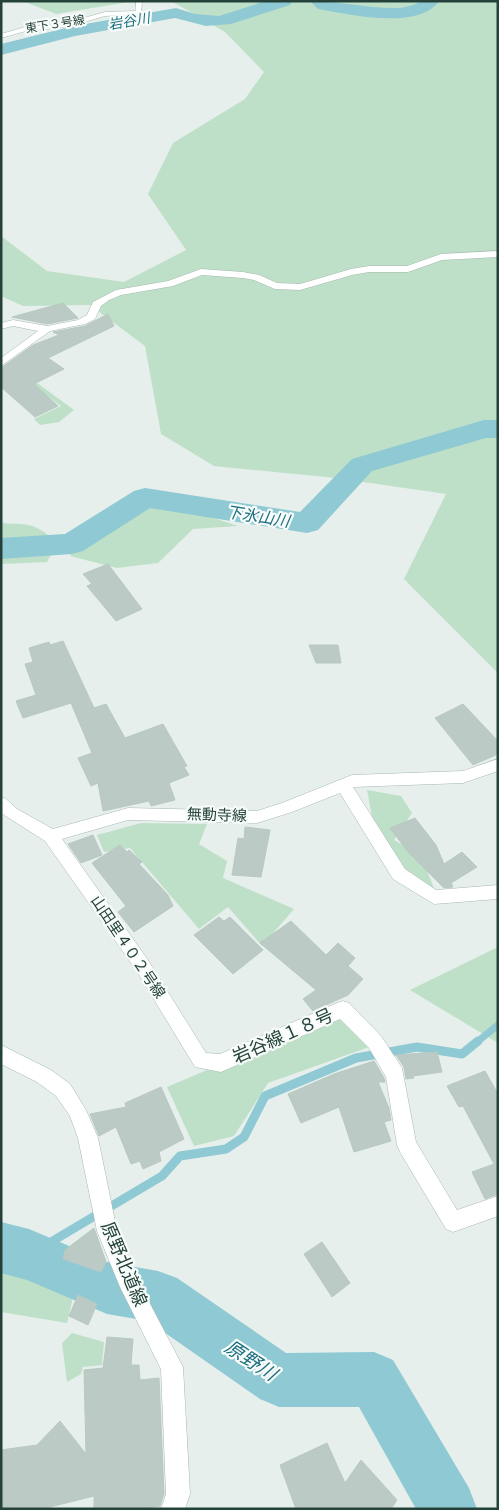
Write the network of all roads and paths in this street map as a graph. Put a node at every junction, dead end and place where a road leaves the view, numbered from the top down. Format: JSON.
{"nodes":[{"id":1,"x":139,"y":1,"type":"edge"},
{"id":2,"x":1,"y":36,"type":"edge"},
{"id":3,"x":498,"y":254,"type":"edge"},
{"id":4,"x":1,"y":326,"type":"edge"},
{"id":5,"x":46,"y":329,"type":"junction"},
{"id":6,"x":1,"y":362,"type":"edge"},
{"id":7,"x":498,"y":765,"type":"edge"},
{"id":8,"x":343,"y":785,"type":"junction"},
{"id":9,"x":1,"y":803,"type":"edge"},
{"id":10,"x":51,"y":836,"type":"junction"},
{"id":11,"x":498,"y":892,"type":"edge"},
{"id":12,"x":1,"y":1054,"type":"edge"},
{"id":13,"x":201,"y":1061,"type":"joint"},
{"id":14,"x":498,"y":1206,"type":"edge"},
{"id":15,"x":173,"y":1509,"type":"edge"}],
"edges":[{"from":1,"to":2,"type":"street","name":"東下３号線"},
{"from":3,"to":5,"type":"street"},
{"from":4,"to":5,"type":"street"},
{"from":5,"to":6,"type":"street"},
{"from":7,"to":8,"type":"street","name":"無動寺線"},
{"from":8,"to":10,"type":"street","name":"無動寺線"},
{"from":8,"to":11,"type":"street"},
{"from":9,"to":10,"type":"street"},
{"from":10,"to":13,"type":"street","name":"山田里４０２号線"},
{"from":12,"to":15,"type":"street","name":"原野北道線"},
{"from":13,"to":14,"type":"street","name":"岩谷線１８号"}]}
